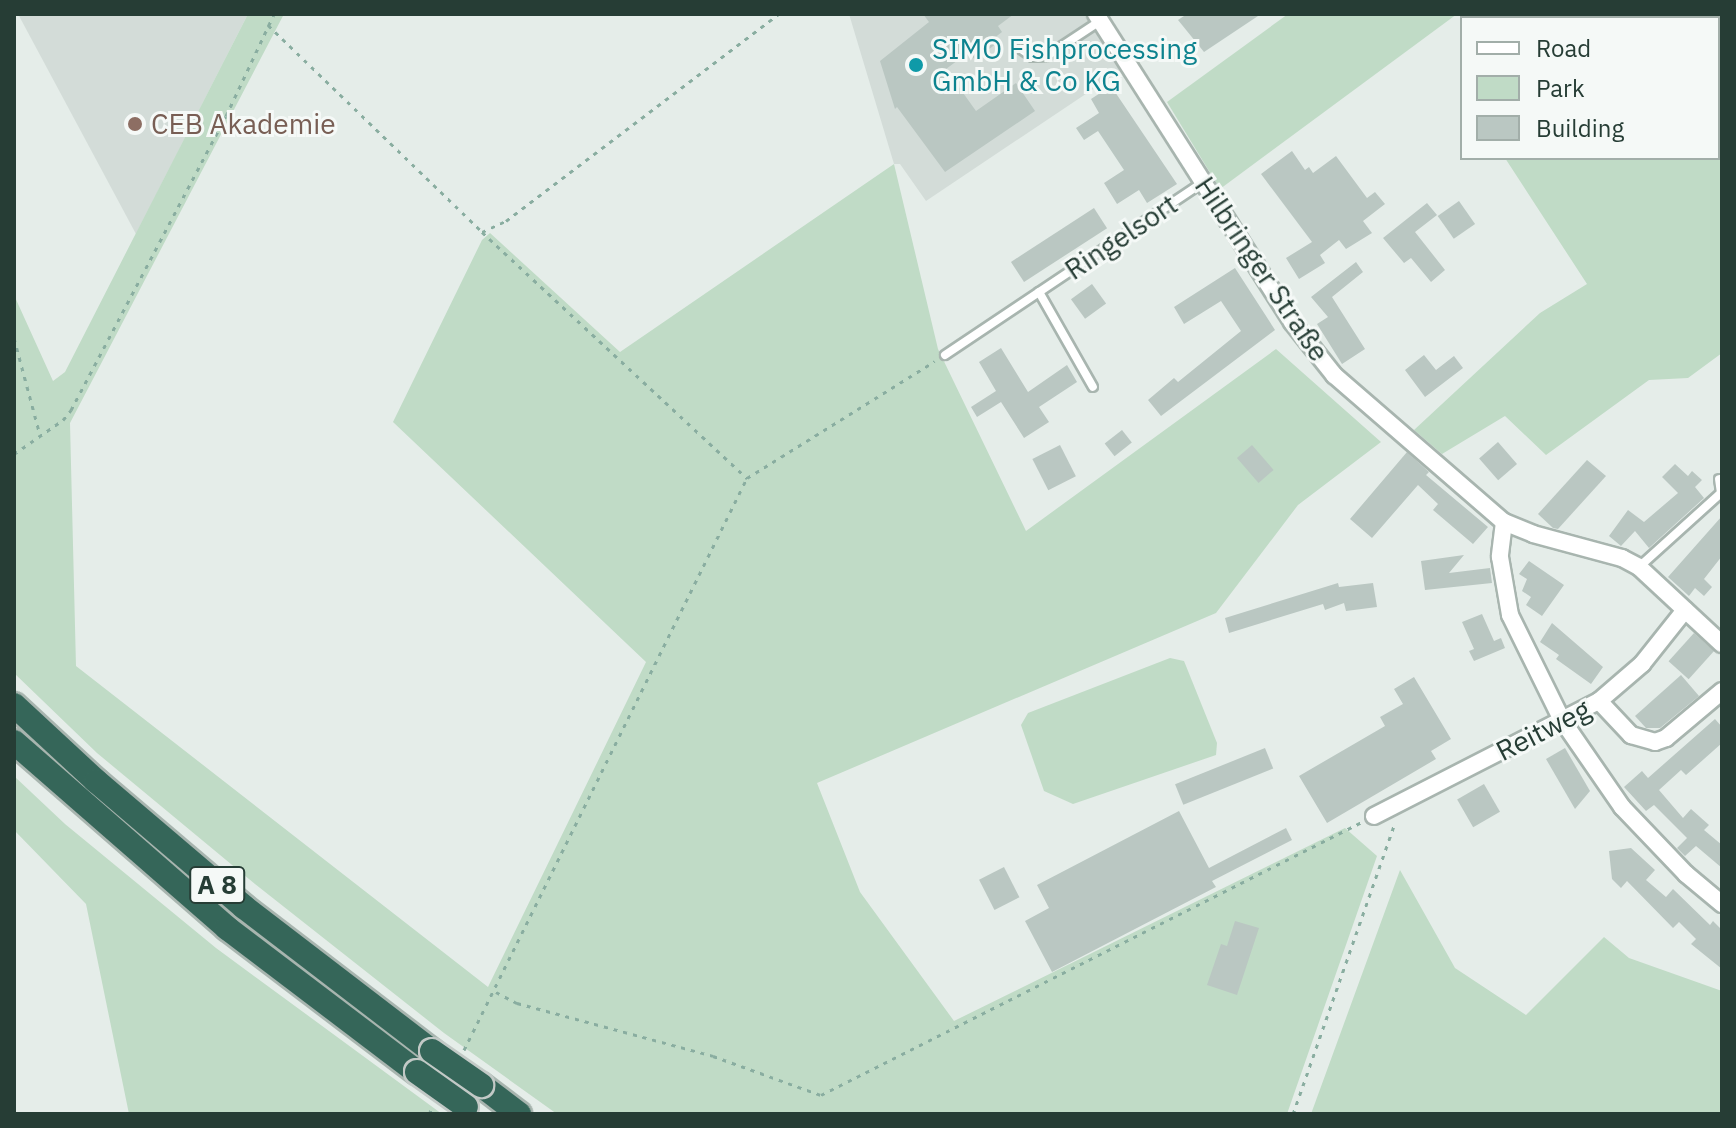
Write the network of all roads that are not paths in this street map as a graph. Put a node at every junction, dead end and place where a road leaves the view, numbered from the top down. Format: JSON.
{"nodes":[{"id":1,"x":1098,"y":17,"type":"edge"},
{"id":2,"x":1021,"y":49,"type":"dead end"},
{"id":3,"x":1203,"y":182,"type":"junction"},
{"id":4,"x":1039,"y":292,"type":"junction"},
{"id":5,"x":945,"y":355,"type":"road end"},
{"id":6,"x":1093,"y":387,"type":"dead end"},
{"id":7,"x":1719,"y":479,"type":"dead end"},
{"id":8,"x":1504,"y":522,"type":"junction"},
{"id":9,"x":1639,"y":567,"type":"junction"},
{"id":10,"x":1685,"y":610,"type":"junction"},
{"id":11,"x":1718,"y":633,"type":"edge"},
{"id":12,"x":1722,"y":691,"type":"edge"},
{"id":13,"x":1599,"y":701,"type":"junction"},
{"id":14,"x":14,"y":705,"type":"edge"},
{"id":15,"x":1562,"y":720,"type":"junction"},
{"id":16,"x":14,"y":742,"type":"edge"},
{"id":17,"x":1374,"y":816,"type":"road end"},
{"id":18,"x":1722,"y":904,"type":"edge"},
{"id":19,"x":470,"y":1111,"type":"edge"},
{"id":20,"x":519,"y":1114,"type":"edge"}],
"edges":[{"from":1,"to":2,"type":"lane"},
{"from":1,"to":3,"type":"street","name":"Hilbringer Straße"},
{"from":3,"to":4,"type":"lane","name":"Ringelsort"},
{"from":3,"to":8,"type":"street","name":"Hilbringer Straße"},
{"from":4,"to":5,"type":"lane","name":"Ringelsort"},
{"from":4,"to":6,"type":"lane","name":"Ringelsort"},
{"from":7,"to":9,"type":"lane"},
{"from":8,"to":9,"type":"street","name":"Hilbringer Straße"},
{"from":8,"to":15,"type":"street"},
{"from":9,"to":10,"type":"street","name":"Hilbringer Straße"},
{"from":10,"to":11,"type":"street","name":"Hilbringer Straße"},
{"from":10,"to":13,"type":"street","name":"Reitweg"},
{"from":12,"to":13,"type":"street"},
{"from":13,"to":15,"type":"street","name":"Reitweg"},
{"from":14,"to":20,"type":"highway","number":"A 8","bridge":true},
{"from":15,"to":17,"type":"street","name":"Reitweg"},
{"from":15,"to":18,"type":"street"},
{"from":16,"to":19,"type":"highway","number":"A 8","bridge":true}]}
